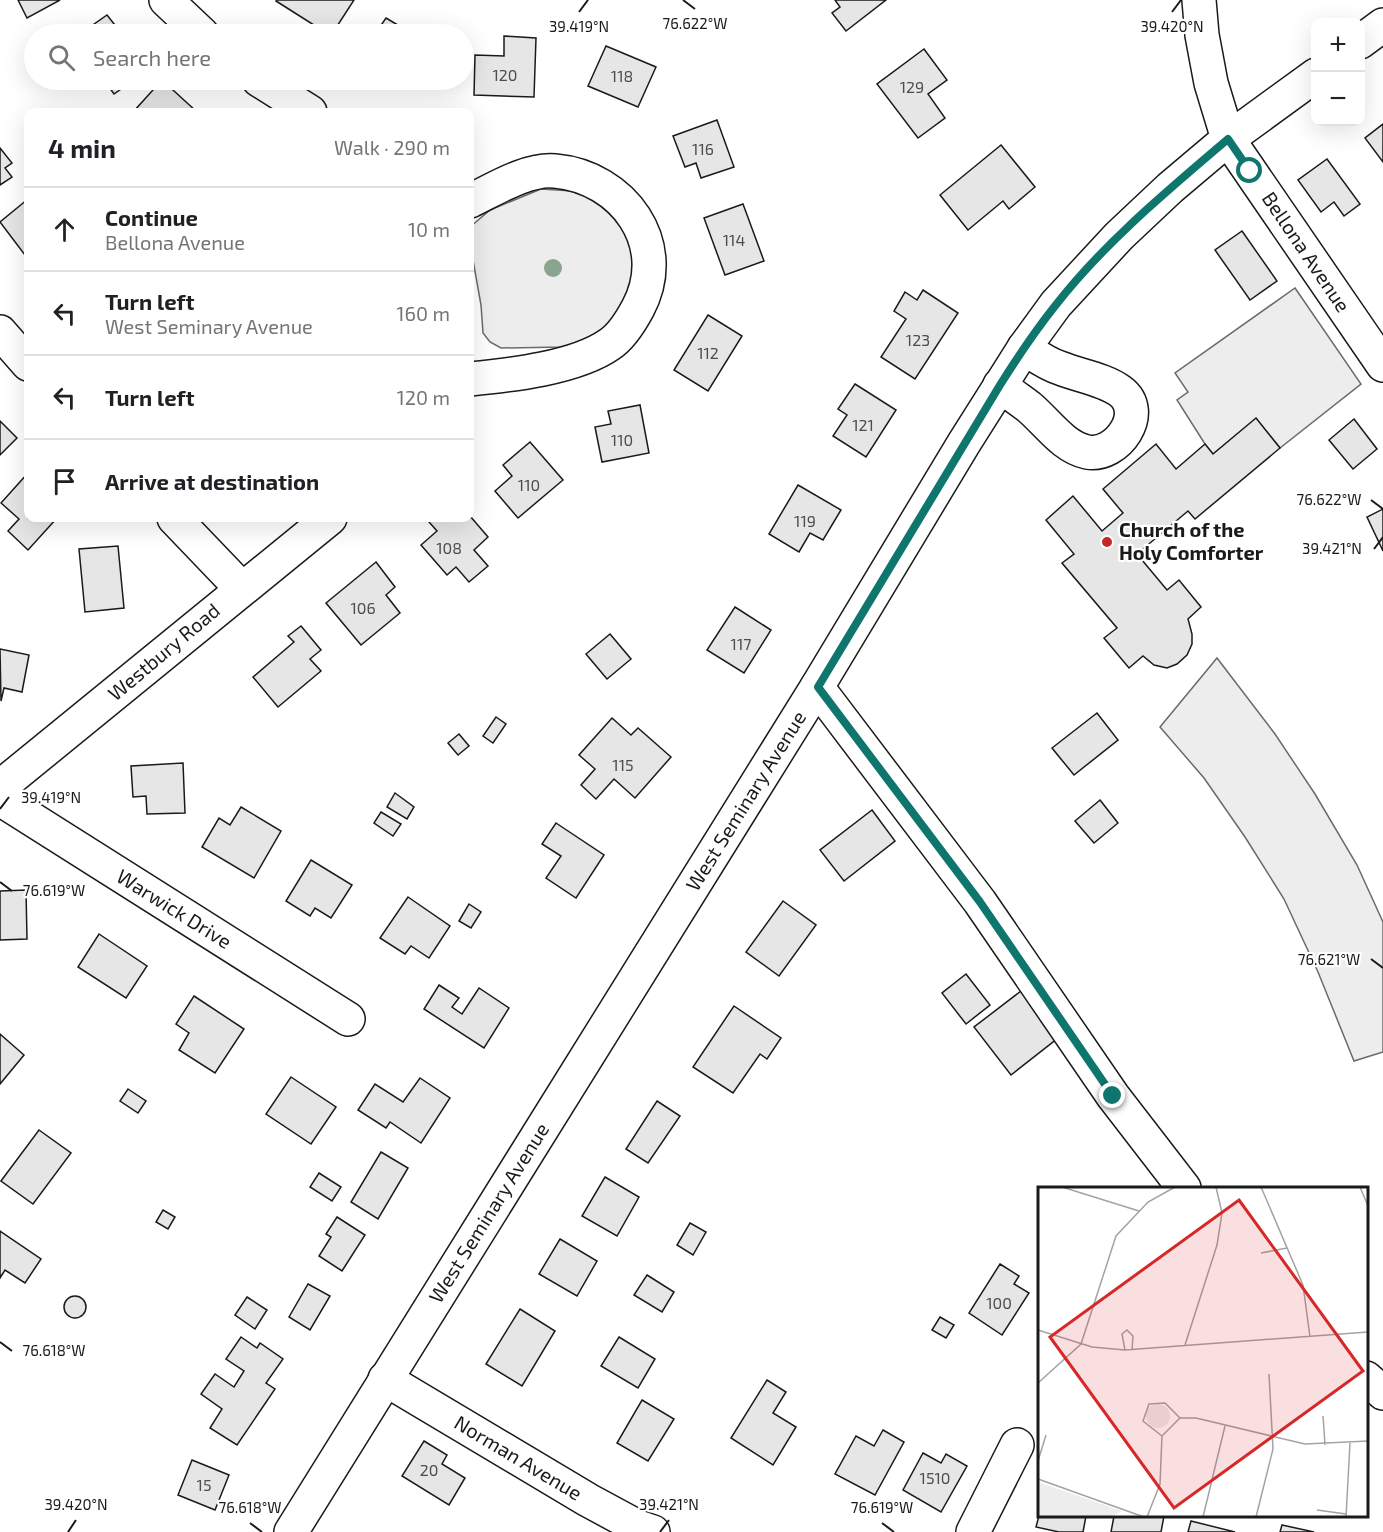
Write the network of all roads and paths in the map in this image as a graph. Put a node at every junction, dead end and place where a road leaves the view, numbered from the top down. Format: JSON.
{"nodes":[{"id":1,"x":166,"y":0,"type":"edge"},
{"id":2,"x":1199,"y":0,"type":"edge"},
{"id":3,"x":191,"y":24,"type":"edge"},
{"id":4,"x":1383,"y":25,"type":"edge"},
{"id":5,"x":1365,"y":38,"type":"edge"},
{"id":6,"x":1311,"y":79,"type":"edge"},
{"id":7,"x":275,"y":90,"type":"edge"},
{"id":8,"x":304,"y":108,"type":"edge"},
{"id":9,"x":1228,"y":139,"type":"junction"},
{"id":10,"x":474,"y":199,"type":"edge"},
{"id":11,"x":0,"y":332,"type":"edge"},
{"id":12,"x":1024,"y":348,"type":"junction"},
{"id":13,"x":24,"y":359,"type":"edge"},
{"id":14,"x":1383,"y":365,"type":"edge"},
{"id":15,"x":474,"y":379,"type":"edge"},
{"id":16,"x":1000,"y":385,"type":"junction"},
{"id":17,"x":178,"y":522,"type":"edge"},
{"id":18,"x":325,"y":522,"type":"edge"},
{"id":19,"x":241,"y":588,"type":"junction"},
{"id":20,"x":818,"y":687,"type":"junction"},
{"id":21,"x":0,"y":787,"type":"edge"},
{"id":22,"x":0,"y":799,"type":"edge"},
{"id":23,"x":348,"y":1019,"type":"dead end"},
{"id":24,"x":1183,"y":1187,"type":"edge"},
{"id":25,"x":385,"y":1379,"type":"junction"},
{"id":26,"x":1368,"y":1380,"type":"edge"},
{"id":27,"x":1383,"y":1393,"type":"edge"},
{"id":28,"x":1017,"y":1445,"type":"dead end"},
{"id":29,"x":291,"y":1532,"type":"edge"},
{"id":30,"x":652,"y":1532,"type":"edge"},
{"id":31,"x":973,"y":1532,"type":"edge"}],
"edges":[{"from":1,"to":3,"type":"street"},
{"from":2,"to":9,"type":"street","name":"Bellona Avenue"},
{"from":4,"to":5,"type":"street"},
{"from":6,"to":9,"type":"street","name":"West Seminary Avenue"},
{"from":7,"to":8,"type":"street"},
{"from":9,"to":12,"type":"street","name":"West Seminary Avenue"},
{"from":9,"to":14,"type":"street","name":"Bellona Avenue"},
{"from":10,"to":15,"type":"street"},
{"from":11,"to":13,"type":"street"},
{"from":12,"to":16,"type":"street","name":"West Seminary Avenue"},
{"from":12,"to":16,"type":"street"},
{"from":16,"to":20,"type":"street","name":"West Seminary Avenue"},
{"from":17,"to":19,"type":"street"},
{"from":18,"to":19,"type":"street","name":"Westbury Road"},
{"from":19,"to":21,"type":"street","name":"Westbury Road"},
{"from":20,"to":24,"type":"street"},
{"from":20,"to":25,"type":"street","name":"West Seminary Avenue"},
{"from":22,"to":23,"type":"street","name":"Warwick Drive"},
{"from":25,"to":29,"type":"street","name":"West Seminary Avenue"},
{"from":25,"to":30,"type":"street","name":"Norman Avenue"},
{"from":26,"to":27,"type":"street"},
{"from":28,"to":31,"type":"street"}]}
